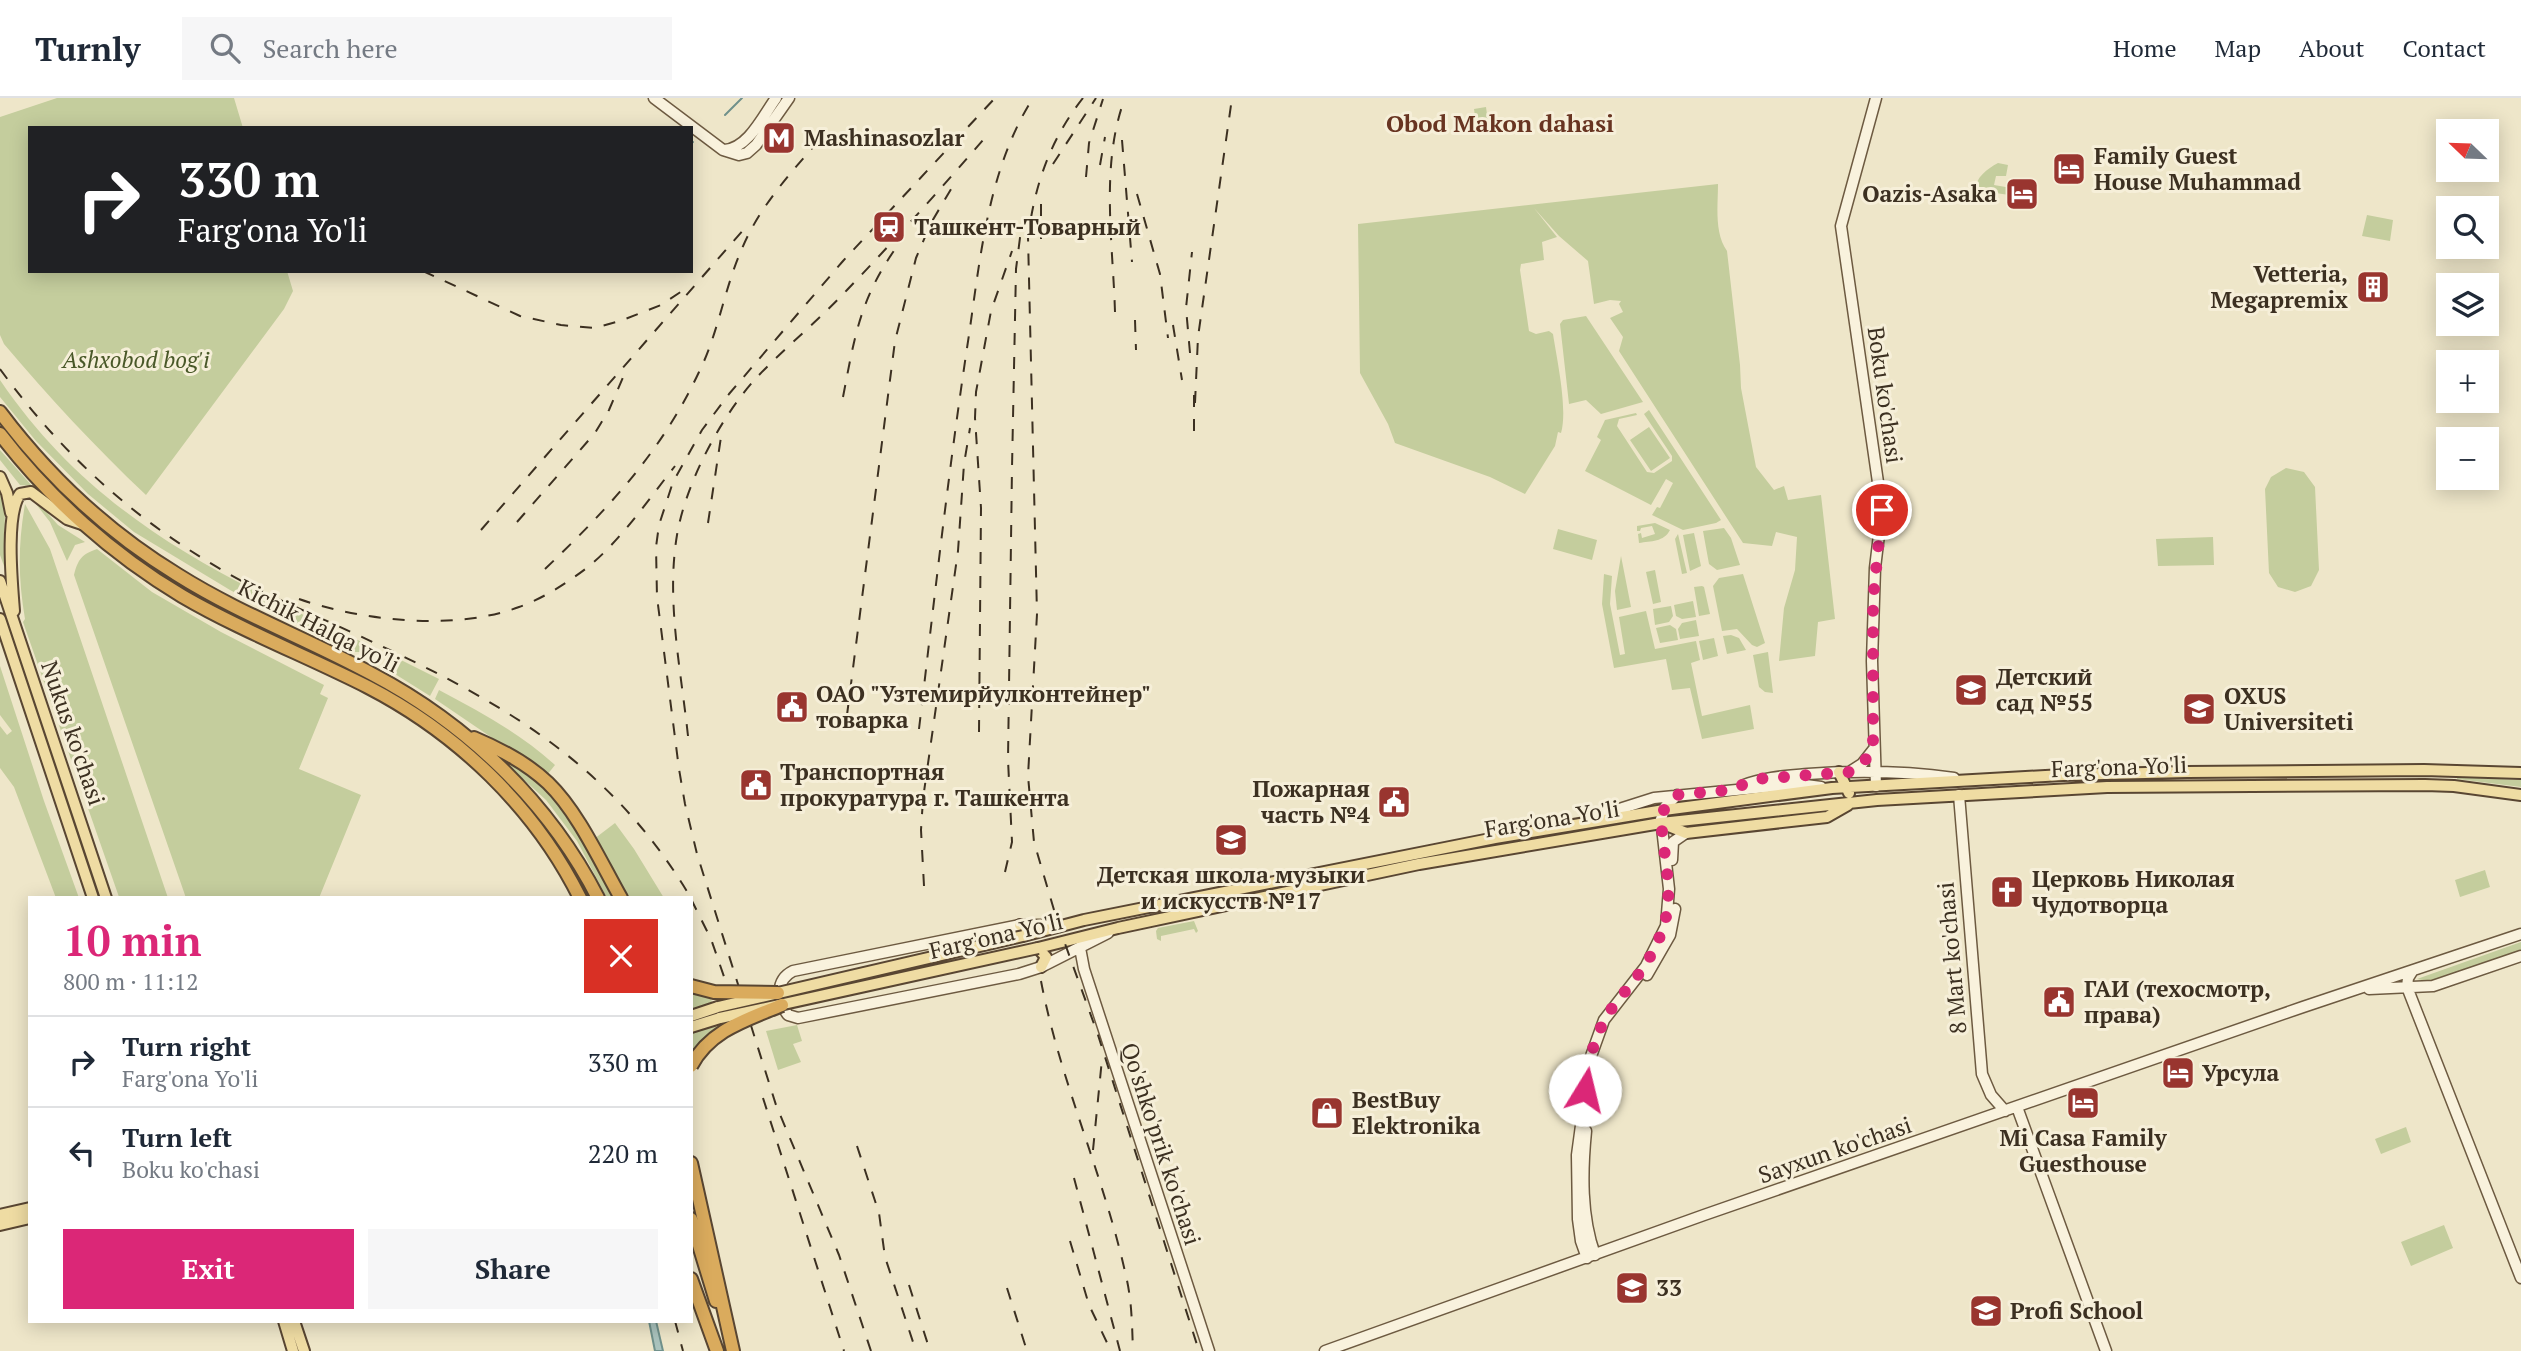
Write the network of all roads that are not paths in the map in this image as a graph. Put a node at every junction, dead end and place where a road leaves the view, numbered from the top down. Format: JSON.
{"nodes":[{"id":1,"x":654,"y":98,"type":"edge"},
{"id":2,"x":776,"y":98,"type":"edge"},
{"id":3,"x":789,"y":98,"type":"edge"},
{"id":4,"x":1876,"y":98,"type":"edge"},
{"id":5,"x":691,"y":126,"type":"edge"},
{"id":6,"x":693,"y":127,"type":"edge"},
{"id":7,"x":723,"y":150,"type":"junction"},
{"id":8,"x":0,"y":412,"type":"edge"},
{"id":9,"x":0,"y":437,"type":"edge"},
{"id":10,"x":0,"y":477,"type":"edge"},
{"id":11,"x":12,"y":523,"type":"junction"},
{"id":12,"x":89,"y":527,"type":"junction"},
{"id":13,"x":0,"y":581,"type":"edge"},
{"id":14,"x":0,"y":619,"type":"edge"},
{"id":15,"x":16,"y":628,"type":"junction"},
{"id":16,"x":37,"y":713,"type":"junction"},
{"id":17,"x":457,"y":730,"type":"junction"},
{"id":18,"x":1873,"y":750,"type":"junction"},
{"id":19,"x":1875,"y":771,"type":"junction"},
{"id":20,"x":1844,"y":772,"type":"junction"},
{"id":21,"x":2521,"y":773,"type":"edge"},
{"id":22,"x":1972,"y":780,"type":"junction"},
{"id":23,"x":1876,"y":786,"type":"junction"},
{"id":24,"x":1832,"y":788,"type":"junction"},
{"id":25,"x":1847,"y":788,"type":"junction"},
{"id":26,"x":2474,"y":788,"type":"junction"},
{"id":27,"x":1730,"y":790,"type":"junction"},
{"id":28,"x":2521,"y":794,"type":"edge"},
{"id":29,"x":1677,"y":795,"type":"junction"},
{"id":30,"x":1959,"y":795,"type":"junction"},
{"id":31,"x":1852,"y":802,"type":"junction"},
{"id":32,"x":2521,"y":803,"type":"edge"},
{"id":33,"x":1664,"y":810,"type":"junction"},
{"id":34,"x":1661,"y":823,"type":"junction"},
{"id":35,"x":1563,"y":827,"type":"junction"},
{"id":36,"x":1686,"y":833,"type":"junction"},
{"id":37,"x":92,"y":896,"type":"edge"},
{"id":38,"x":105,"y":896,"type":"edge"},
{"id":39,"x":579,"y":896,"type":"edge"},
{"id":40,"x":597,"y":896,"type":"edge"},
{"id":41,"x":620,"y":896,"type":"edge"},
{"id":42,"x":1118,"y":928,"type":"junction"},
{"id":43,"x":1021,"y":931,"type":"junction"},
{"id":44,"x":2521,"y":934,"type":"edge"},
{"id":45,"x":1038,"y":948,"type":"junction"},
{"id":46,"x":1080,"y":948,"type":"junction"},
{"id":47,"x":2521,"y":956,"type":"edge"},
{"id":48,"x":1066,"y":959,"type":"junction"},
{"id":49,"x":1041,"y":967,"type":"junction"},
{"id":50,"x":1084,"y":968,"type":"junction"},
{"id":51,"x":2414,"y":970,"type":"junction"},
{"id":52,"x":2407,"y":986,"type":"junction"},
{"id":53,"x":2433,"y":986,"type":"junction"},
{"id":54,"x":693,"y":987,"type":"edge"},
{"id":55,"x":2358,"y":989,"type":"junction"},
{"id":56,"x":780,"y":999,"type":"junction"},
{"id":57,"x":2418,"y":1015,"type":"junction"},
{"id":58,"x":693,"y":1016,"type":"edge"},
{"id":59,"x":693,"y":1026,"type":"edge"},
{"id":60,"x":693,"y":1063,"type":"edge"},
{"id":61,"x":2017,"y":1107,"type":"junction"},
{"id":62,"x":2005,"y":1111,"type":"junction"},
{"id":63,"x":693,"y":1172,"type":"edge"},
{"id":64,"x":28,"y":1208,"type":"edge"},
{"id":65,"x":0,"y":1215,"type":"edge"},
{"id":66,"x":28,"y":1218,"type":"edge"},
{"id":67,"x":0,"y":1225,"type":"edge"},
{"id":68,"x":693,"y":1233,"type":"edge"},
{"id":69,"x":1591,"y":1256,"type":"junction"},
{"id":70,"x":713,"y":1258,"type":"junction"},
{"id":71,"x":698,"y":1269,"type":"edge"},
{"id":72,"x":2521,"y":1278,"type":"edge"},
{"id":73,"x":693,"y":1285,"type":"edge"},
{"id":74,"x":285,"y":1323,"type":"edge"},
{"id":75,"x":295,"y":1323,"type":"edge"},
{"id":76,"x":1209,"y":1349,"type":"edge"},
{"id":77,"x":293,"y":1351,"type":"edge"},
{"id":78,"x":304,"y":1351,"type":"edge"},
{"id":79,"x":717,"y":1351,"type":"edge"},
{"id":80,"x":733,"y":1351,"type":"edge"},
{"id":81,"x":1325,"y":1351,"type":"edge"},
{"id":82,"x":2106,"y":1351,"type":"edge"}],
"edges":[{"from":1,"to":5,"type":"street"},
{"from":2,"to":7,"type":"street"},
{"from":3,"to":7,"type":"street"},
{"from":4,"to":18,"type":"street","name":"Boku ko'chasi"},
{"from":6,"to":7,"type":"street"},
{"from":8,"to":17,"type":"highway","name":"Kichik Halqa yo'li"},
{"from":9,"to":12,"type":"highway","name":"Kichik Halqa yo'li"},
{"from":10,"to":11,"type":"main road"},
{"from":11,"to":12,"type":"main road"},
{"from":11,"to":15,"type":"main road"},
{"from":12,"to":39,"type":"highway","name":"Kichik Halqa yo'li"},
{"from":13,"to":15,"type":"main road","name":"Nukus ko'chasi"},
{"from":14,"to":16,"type":"main road","name":"Nukus ko'chasi"},
{"from":15,"to":16,"type":"main road","name":"Nukus ko'chasi"},
{"from":16,"to":37,"type":"main road","name":"Nukus ko'chasi"},
{"from":16,"to":38,"type":"main road","name":"Nukus ko'chasi"},
{"from":17,"to":40,"type":"highway","name":"Kichik Halqa yo'li"},
{"from":17,"to":41,"type":"highway"},
{"from":18,"to":19,"type":"street","name":"Boku ko'chasi"},
{"from":18,"to":20,"type":"street"},
{"from":19,"to":20,"type":"street","name":"Farg'ona Yo'li"},
{"from":19,"to":22,"type":"street","name":"Farg'ona Yo'li"},
{"from":19,"to":23,"type":"street","name":"Boku ko'chasi"},
{"from":20,"to":25,"type":"main road"},
{"from":20,"to":27,"type":"street","name":"Farg'ona Yo'li"},
{"from":21,"to":22,"type":"main road","name":"Farg'ona Yo'li"},
{"from":22,"to":23,"type":"main road","name":"Farg'ona Yo'li"},
{"from":23,"to":25,"type":"main road","name":"Farg'ona Yo'li"},
{"from":23,"to":31,"type":"main road"},
{"from":24,"to":25,"type":"main road","name":"Farg'ona Yo'li"},
{"from":24,"to":27,"type":"street","name":"Farg'ona Yo'li"},
{"from":24,"to":33,"type":"main road","name":"Farg'ona Yo'li"},
{"from":25,"to":31,"type":"main road"},
{"from":26,"to":28,"type":"main road","name":"Farg'ona Yo'li"},
{"from":26,"to":30,"type":"main road","name":"Farg'ona Yo'li"},
{"from":26,"to":32,"type":"main road"},
{"from":27,"to":29,"type":"street","name":"Farg'ona Yo'li"},
{"from":29,"to":33,"type":"street"},
{"from":29,"to":35,"type":"street","name":"Farg'ona Yo'li"},
{"from":30,"to":31,"type":"main road","name":"Farg'ona Yo'li"},
{"from":30,"to":62,"type":"street","name":"8 Mart ko'chasi"},
{"from":31,"to":34,"type":"main road","name":"Farg'ona Yo'li"},
{"from":31,"to":36,"type":"main road"},
{"from":33,"to":34,"type":"street"},
{"from":33,"to":35,"type":"main road","name":"Farg'ona Yo'li"},
{"from":34,"to":36,"type":"main road"},
{"from":34,"to":42,"type":"main road","name":"Farg'ona Yo'li"},
{"from":34,"to":69,"type":"street"},
{"from":35,"to":43,"type":"main road","name":"Farg'ona Yo'li"},
{"from":36,"to":69,"type":"street"},
{"from":42,"to":45,"type":"main road","name":"Farg'ona Yo'li"},
{"from":42,"to":46,"type":"street"},
{"from":43,"to":49,"type":"street"},
{"from":43,"to":56,"type":"main road","name":"Farg'ona Yo'li","bridge":true},
{"from":44,"to":51,"type":"street","name":"Sayxun ko'chasi"},
{"from":45,"to":48,"type":"street"},
{"from":45,"to":49,"type":"main road"},
{"from":45,"to":56,"type":"main road","name":"Farg'ona Yo'li","bridge":true},
{"from":46,"to":48,"type":"street"},
{"from":46,"to":50,"type":"street","name":"Qo'shko'prik ko'chasi"},
{"from":47,"to":53,"type":"street","name":"Sayxun ko'chasi"},
{"from":48,"to":49,"type":"street"},
{"from":48,"to":50,"type":"street"},
{"from":50,"to":76,"type":"street","name":"Qo'shko'prik ko'chasi"},
{"from":51,"to":52,"type":"street"},
{"from":51,"to":55,"type":"street","name":"Sayxun ko'chasi"},
{"from":52,"to":53,"type":"street","name":"Sayxun ko'chasi"},
{"from":52,"to":55,"type":"street","name":"Sayxun ko'chasi"},
{"from":52,"to":57,"type":"street"},
{"from":53,"to":57,"type":"street"},
{"from":54,"to":56,"type":"highway","bridge":true},
{"from":55,"to":61,"type":"street","name":"Sayxun ko'chasi"},
{"from":56,"to":58,"type":"main road","name":"Farg'ona Yo'li","bridge":true},
{"from":56,"to":59,"type":"main road","name":"Farg'ona Yo'li","bridge":true},
{"from":56,"to":60,"type":"highway","bridge":true},
{"from":57,"to":72,"type":"street"},
{"from":61,"to":62,"type":"street","name":"Sayxun ko'chasi"},
{"from":61,"to":82,"type":"street"},
{"from":62,"to":69,"type":"street","name":"Sayxun ko'chasi"},
{"from":63,"to":70,"type":"highway"},
{"from":64,"to":65,"type":"main road"},
{"from":66,"to":67,"type":"main road"},
{"from":68,"to":71,"type":"highway"},
{"from":69,"to":81,"type":"street","name":"Sayxun ko'chasi"},
{"from":70,"to":71,"type":"highway"},
{"from":70,"to":80,"type":"highway"},
{"from":71,"to":80,"type":"highway"},
{"from":73,"to":79,"type":"highway"},
{"from":74,"to":77,"type":"main road"},
{"from":75,"to":78,"type":"main road"}]}
